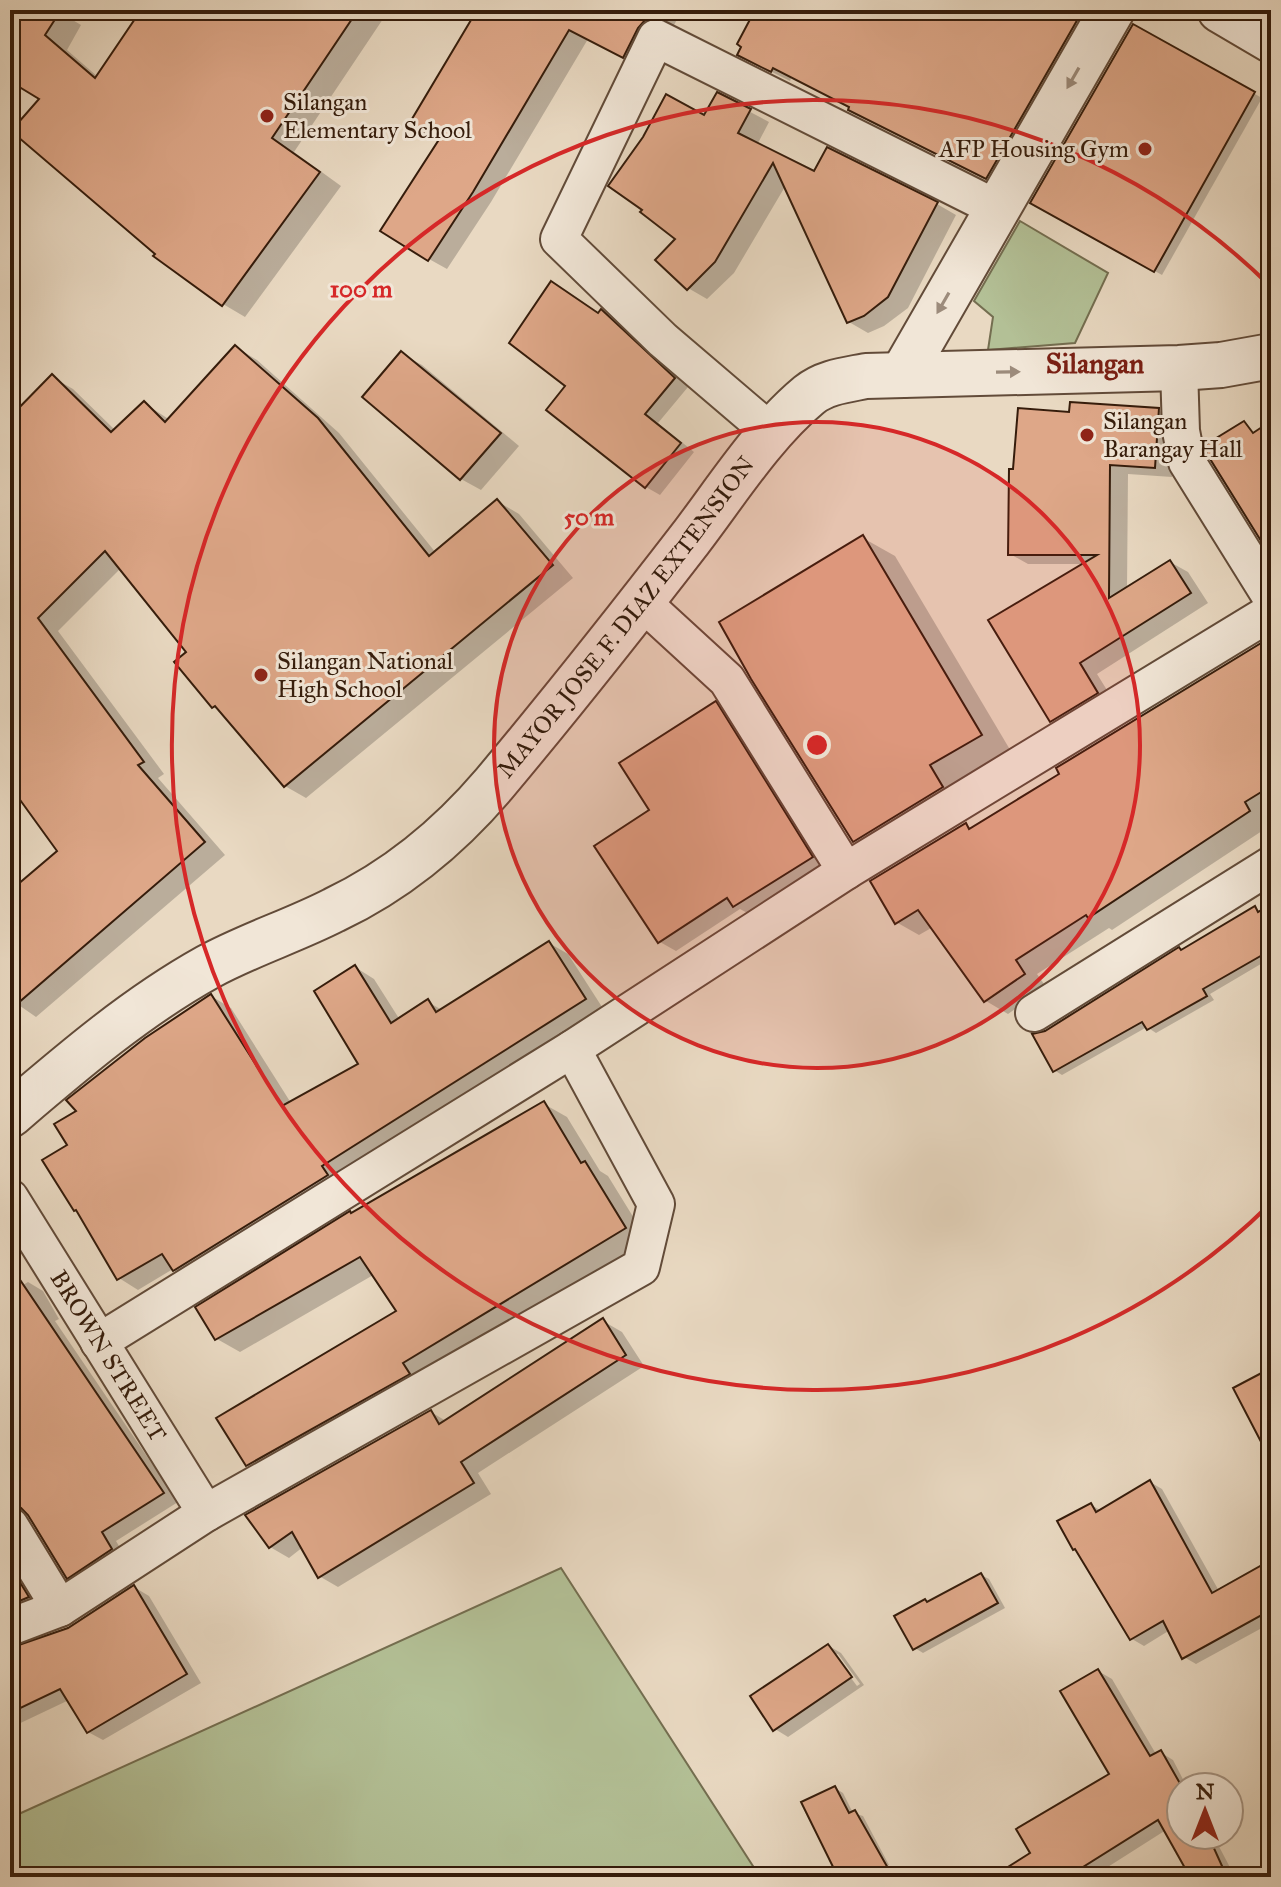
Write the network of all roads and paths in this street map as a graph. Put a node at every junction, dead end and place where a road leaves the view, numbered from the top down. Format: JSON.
{"nodes":[{"id":1,"x":1112,"y":10,"type":"edge"},
{"id":2,"x":1220,"y":10,"type":"edge"},
{"id":3,"x":1271,"y":40,"type":"edge"},
{"id":4,"x":998,"y":209,"type":"junction"},
{"id":5,"x":1271,"y":356,"type":"edge"},
{"id":6,"x":1179,"y":368,"type":"junction"},
{"id":7,"x":902,"y":375,"type":"junction"},
{"id":8,"x":772,"y":433,"type":"junction"},
{"id":9,"x":1271,"y":597,"type":"edge"},
{"id":10,"x":642,"y":602,"type":"junction"},
{"id":11,"x":1271,"y":612,"type":"edge"},
{"id":12,"x":1271,"y":865,"type":"edge"},
{"id":13,"x":846,"y":871,"type":"junction"},
{"id":14,"x":1034,"y":1013,"type":"dead end"},
{"id":15,"x":572,"y":1049,"type":"junction"},
{"id":16,"x":10,"y":1115,"type":"edge"},
{"id":17,"x":10,"y":1198,"type":"edge"},
{"id":18,"x":99,"y":1342,"type":"junction"},
{"id":19,"x":206,"y":1513,"type":"junction"},
{"id":20,"x":10,"y":1526,"type":"edge"},
{"id":21,"x":60,"y":1608,"type":"junction"},
{"id":22,"x":10,"y":1627,"type":"edge"}],
"edges":[{"from":1,"to":4,"type":"street","one_way":true},
{"from":2,"to":3,"type":"street"},
{"from":4,"to":7,"type":"street","one_way":true},
{"from":4,"to":8,"type":"street"},
{"from":5,"to":6,"type":"street","name":"MAYOR JOSE F. DIAZ EXTENSION"},
{"from":7,"to":6,"type":"street","name":"MAYOR JOSE F. DIAZ EXTENSION","one_way":true},
{"from":6,"to":9,"type":"street"},
{"from":7,"to":8,"type":"street","name":"MAYOR JOSE F. DIAZ EXTENSION"},
{"from":8,"to":10,"type":"street","name":"MAYOR JOSE F. DIAZ EXTENSION"},
{"from":10,"to":13,"type":"street"},
{"from":10,"to":16,"type":"street","name":"MAYOR JOSE F. DIAZ EXTENSION"},
{"from":11,"to":13,"type":"street"},
{"from":12,"to":14,"type":"street"},
{"from":13,"to":15,"type":"street"},
{"from":15,"to":18,"type":"street"},
{"from":15,"to":19,"type":"street"},
{"from":17,"to":18,"type":"street","name":"BROWN STREET"},
{"from":18,"to":19,"type":"street","name":"BROWN STREET"},
{"from":19,"to":21,"type":"street"},
{"from":20,"to":21,"type":"street"},
{"from":21,"to":22,"type":"street"}]}
